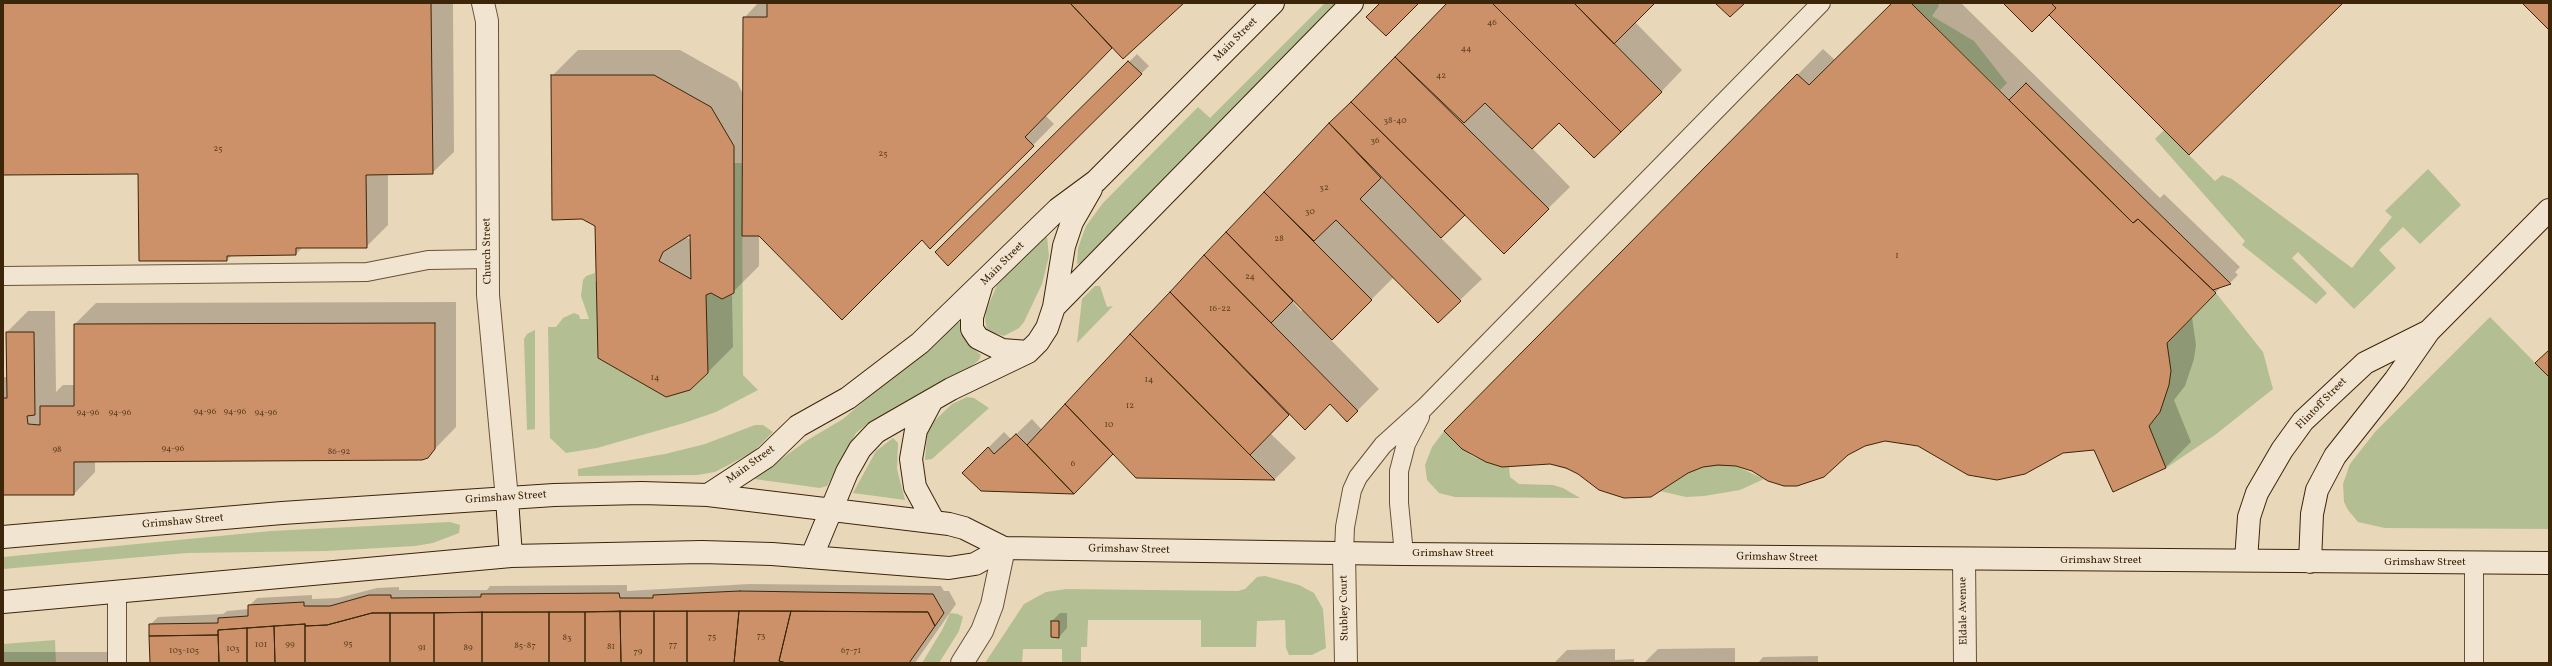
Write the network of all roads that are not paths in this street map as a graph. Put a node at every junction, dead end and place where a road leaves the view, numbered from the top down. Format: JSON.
{"nodes":[{"id":1,"x":1273,"y":3,"type":"edge"},
{"id":2,"x":1352,"y":3,"type":"edge"},
{"id":3,"x":1821,"y":3,"type":"edge"},
{"id":4,"x":488,"y":9,"type":"edge"},
{"id":5,"x":1096,"y":181,"type":"junction"},
{"id":6,"x":2549,"y":210,"type":"edge"},
{"id":7,"x":487,"y":259,"type":"junction"},
{"id":8,"x":3,"y":276,"type":"edge"},
{"id":9,"x":983,"y":284,"type":"junction"},
{"id":10,"x":1054,"y":308,"type":"junction"},
{"id":11,"x":2428,"y":331,"type":"junction"},
{"id":12,"x":1028,"y":352,"type":"junction"},
{"id":13,"x":932,"y":400,"type":"junction"},
{"id":14,"x":1425,"y":407,"type":"junction"},
{"id":15,"x":708,"y":495,"type":"junction"},
{"id":16,"x":507,"y":499,"type":"junction"},
{"id":17,"x":831,"y":509,"type":"junction"},
{"id":18,"x":934,"y":522,"type":"junction"},
{"id":19,"x":3,"y":537,"type":"edge"},
{"id":20,"x":1004,"y":548,"type":"junction"},
{"id":21,"x":1344,"y":553,"type":"junction"},
{"id":22,"x":1404,"y":554,"type":"junction"},
{"id":23,"x":511,"y":556,"type":"junction"},
{"id":24,"x":812,"y":556,"type":"junction"},
{"id":25,"x":1964,"y":559,"type":"junction"},
{"id":26,"x":2246,"y":560,"type":"junction"},
{"id":27,"x":2310,"y":562,"type":"junction"},
{"id":28,"x":2474,"y":563,"type":"junction"},
{"id":29,"x":2549,"y":563,"type":"edge"},
{"id":30,"x":117,"y":593,"type":"junction"},
{"id":31,"x":3,"y":602,"type":"edge"},
{"id":32,"x":117,"y":663,"type":"edge"},
{"id":33,"x":962,"y":663,"type":"edge"},
{"id":34,"x":1346,"y":663,"type":"edge"},
{"id":35,"x":1965,"y":663,"type":"edge"},
{"id":36,"x":2474,"y":663,"type":"edge"}],
"edges":[{"from":1,"to":5,"type":"main road","name":"Main Street"},
{"from":2,"to":10,"type":"main road"},
{"from":3,"to":14,"type":"lane"},
{"from":4,"to":7,"type":"main road","name":"Church Street"},
{"from":5,"to":9,"type":"main road","name":"Main Street"},
{"from":5,"to":10,"type":"main road"},
{"from":6,"to":11,"type":"main road","name":"Flintoff Street"},
{"from":7,"to":8,"type":"lane"},
{"from":7,"to":16,"type":"main road","name":"Church Street"},
{"from":9,"to":12,"type":"main road"},
{"from":9,"to":15,"type":"main road","name":"Main Street"},
{"from":10,"to":12,"type":"main road"},
{"from":11,"to":26,"type":"main road","name":"Flintoff Street"},
{"from":11,"to":27,"type":"main road","name":"Flintoff Street"},
{"from":12,"to":13,"type":"main road"},
{"from":13,"to":17,"type":"main road"},
{"from":13,"to":18,"type":"main road"},
{"from":14,"to":21,"type":"lane"},
{"from":14,"to":22,"type":"lane"},
{"from":15,"to":16,"type":"main road","name":"Grimshaw Street"},
{"from":15,"to":17,"type":"main road","name":"Grimshaw Street"},
{"from":16,"to":19,"type":"main road","name":"Grimshaw Street"},
{"from":16,"to":23,"type":"main road","name":"Church Street"},
{"from":17,"to":18,"type":"main road","name":"Grimshaw Street"},
{"from":17,"to":24,"type":"main road"},
{"from":18,"to":20,"type":"main road","name":"Grimshaw Street"},
{"from":20,"to":21,"type":"main road","name":"Grimshaw Street"},
{"from":20,"to":24,"type":"main road","name":"Grimshaw Street"},
{"from":20,"to":33,"type":"main road"},
{"from":21,"to":22,"type":"main road","name":"Grimshaw Street"},
{"from":21,"to":34,"type":"main road","name":"Stubley Court"},
{"from":22,"to":25,"type":"main road","name":"Grimshaw Street"},
{"from":23,"to":24,"type":"main road","name":"Grimshaw Street"},
{"from":23,"to":30,"type":"main road","name":"Grimshaw Street"},
{"from":25,"to":26,"type":"main road","name":"Grimshaw Street"},
{"from":25,"to":35,"type":"main road","name":"Eldale Avenue"},
{"from":26,"to":27,"type":"main road","name":"Grimshaw Street"},
{"from":27,"to":28,"type":"main road","name":"Grimshaw Street"},
{"from":28,"to":29,"type":"main road","name":"Grimshaw Street"},
{"from":28,"to":36,"type":"lane"},
{"from":30,"to":31,"type":"main road","name":"Grimshaw Street"},
{"from":30,"to":32,"type":"lane"}]}
